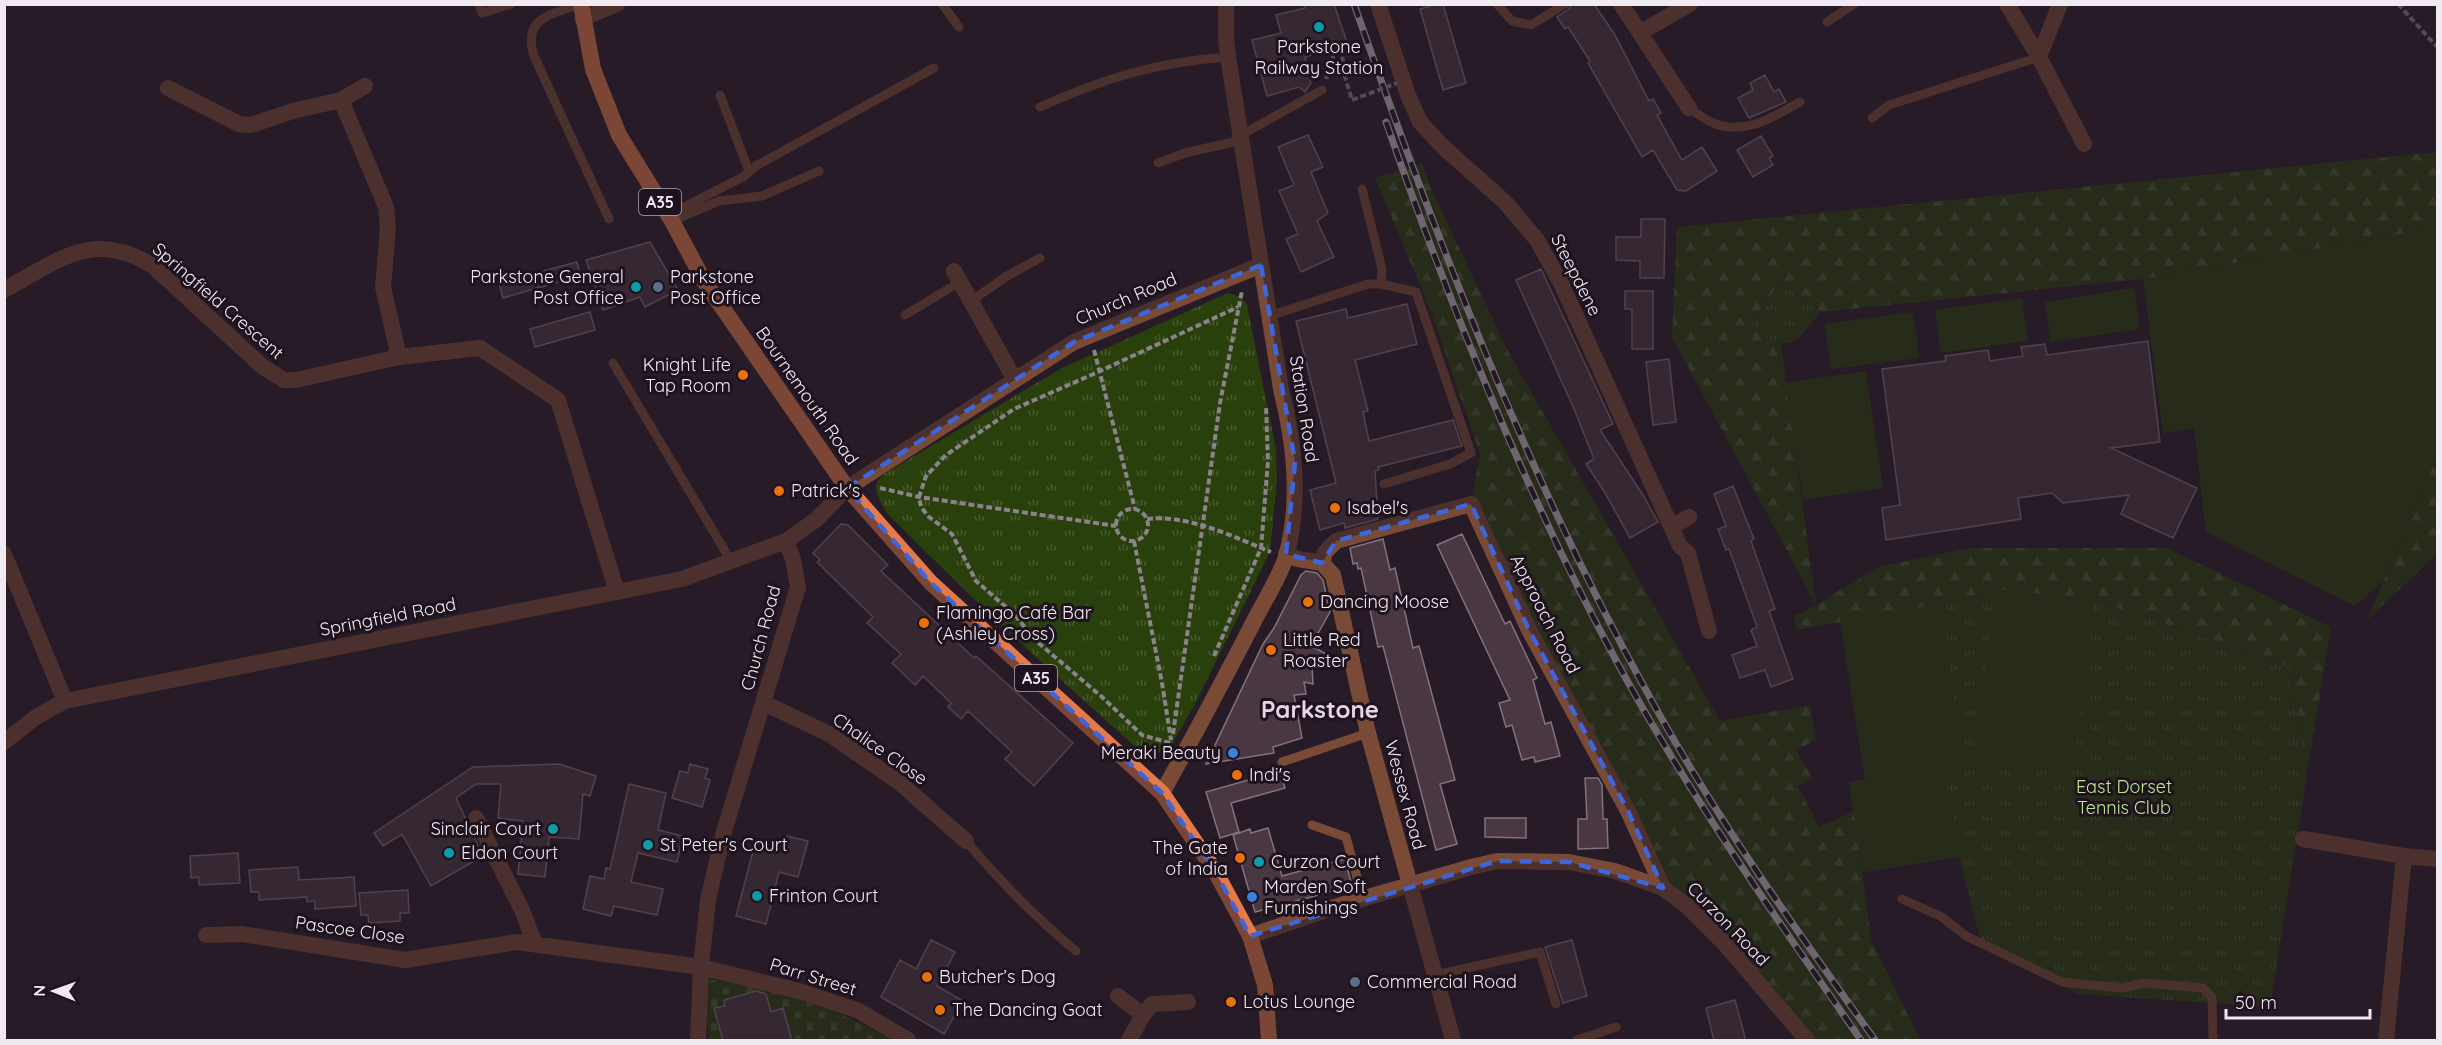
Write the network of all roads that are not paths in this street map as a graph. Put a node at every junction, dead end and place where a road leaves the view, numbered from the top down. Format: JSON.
{"nodes":[{"id":1,"x":479,"y":4,"type":"edge"},
{"id":2,"x":511,"y":4,"type":"edge"},
{"id":3,"x":618,"y":4,"type":"edge"},
{"id":4,"x":942,"y":4,"type":"edge"},
{"id":5,"x":1226,"y":4,"type":"edge"},
{"id":6,"x":1378,"y":4,"type":"edge"},
{"id":7,"x":1497,"y":4,"type":"edge"},
{"id":8,"x":1565,"y":4,"type":"edge"},
{"id":9,"x":1621,"y":4,"type":"edge"},
{"id":10,"x":1690,"y":4,"type":"edge"},
{"id":11,"x":1854,"y":4,"type":"edge"},
{"id":12,"x":2007,"y":4,"type":"edge"},
{"id":13,"x":2060,"y":4,"type":"edge"},
{"id":14,"x":581,"y":9,"type":"edge"},
{"id":15,"x":1827,"y":22,"type":"dead end"},
{"id":16,"x":959,"y":27,"type":"dead end"},
{"id":17,"x":1641,"y":32,"type":"junction"},
{"id":18,"x":1228,"y":57,"type":"junction"},
{"id":19,"x":2038,"y":57,"type":"junction"},
{"id":20,"x":934,"y":68,"type":"dead end"},
{"id":21,"x":365,"y":86,"type":"dead end"},
{"id":22,"x":168,"y":88,"type":"dead end"},
{"id":23,"x":1322,"y":90,"type":"road end"},
{"id":24,"x":720,"y":94,"type":"dead end"},
{"id":25,"x":341,"y":100,"type":"junction"},
{"id":26,"x":1800,"y":102,"type":"dead end"},
{"id":27,"x":1040,"y":107,"type":"dead end"},
{"id":28,"x":1689,"y":108,"type":"joint"},
{"id":29,"x":1872,"y":118,"type":"dead end"},
{"id":30,"x":1242,"y":137,"type":"junction"},
{"id":31,"x":2084,"y":144,"type":"dead end"},
{"id":32,"x":1158,"y":163,"type":"dead end"},
{"id":33,"x":749,"y":171,"type":"junction"},
{"id":34,"x":819,"y":171,"type":"dead end"},
{"id":35,"x":1362,"y":189,"type":"dead end"},
{"id":36,"x":670,"y":218,"type":"junction"},
{"id":37,"x":609,"y":219,"type":"dead end"},
{"id":38,"x":1040,"y":258,"type":"dead end"},
{"id":39,"x":1254,"y":268,"type":"junction"},
{"id":40,"x":957,"y":276,"type":"joint"},
{"id":41,"x":1381,"y":284,"type":"junction"},
{"id":42,"x":4,"y":290,"type":"edge"},
{"id":43,"x":970,"y":301,"type":"junction"},
{"id":44,"x":905,"y":315,"type":"dead end"},
{"id":45,"x":1269,"y":316,"type":"junction"},
{"id":46,"x":399,"y":357,"type":"junction"},
{"id":47,"x":613,"y":363,"type":"dead end"},
{"id":48,"x":1015,"y":380,"type":"junction"},
{"id":49,"x":1384,"y":484,"type":"dead end"},
{"id":50,"x":847,"y":488,"type":"junction"},
{"id":51,"x":1689,"y":517,"type":"dead end"},
{"id":52,"x":1671,"y":527,"type":"junction"},
{"id":53,"x":786,"y":541,"type":"junction"},
{"id":54,"x":4,"y":554,"type":"edge"},
{"id":55,"x":1286,"y":556,"type":"junction"},
{"id":56,"x":731,"y":561,"type":"junction"},
{"id":57,"x":1322,"y":563,"type":"junction"},
{"id":58,"x":617,"y":592,"type":"junction"},
{"id":59,"x":1710,"y":631,"type":"dead end"},
{"id":60,"x":65,"y":701,"type":"junction"},
{"id":61,"x":764,"y":703,"type":"junction"},
{"id":62,"x":1368,"y":733,"type":"junction"},
{"id":63,"x":4,"y":742,"type":"edge"},
{"id":64,"x":1282,"y":762,"type":"dead end"},
{"id":65,"x":1162,"y":793,"type":"junction"},
{"id":66,"x":476,"y":818,"type":"dead end"},
{"id":67,"x":1312,"y":825,"type":"dead end"},
{"id":68,"x":2303,"y":839,"type":"dead end"},
{"id":69,"x":966,"y":841,"type":"joint"},
{"id":70,"x":2404,"y":856,"type":"junction"},
{"id":71,"x":2438,"y":859,"type":"edge"},
{"id":72,"x":1410,"y":885,"type":"junction"},
{"id":73,"x":1663,"y":888,"type":"junction"},
{"id":74,"x":1363,"y":899,"type":"junction"},
{"id":75,"x":1902,"y":899,"type":"dead end"},
{"id":76,"x":206,"y":934,"type":"dead end"},
{"id":77,"x":1250,"y":936,"type":"junction"},
{"id":78,"x":535,"y":944,"type":"junction"},
{"id":79,"x":1076,"y":951,"type":"dead end"},
{"id":80,"x":701,"y":967,"type":"junction"},
{"id":81,"x":1435,"y":975,"type":"junction"},
{"id":82,"x":1118,"y":996,"type":"dead end"},
{"id":83,"x":1188,"y":1002,"type":"dead end"},
{"id":84,"x":1556,"y":1004,"type":"dead end"},
{"id":85,"x":1143,"y":1015,"type":"junction"},
{"id":86,"x":1616,"y":1027,"type":"dead end"},
{"id":87,"x":698,"y":1041,"type":"edge"},
{"id":88,"x":908,"y":1041,"type":"edge"},
{"id":89,"x":1129,"y":1041,"type":"edge"},
{"id":90,"x":1269,"y":1041,"type":"edge"},
{"id":91,"x":1454,"y":1041,"type":"edge"},
{"id":92,"x":1577,"y":1041,"type":"edge"},
{"id":93,"x":1807,"y":1041,"type":"edge"},
{"id":94,"x":2213,"y":1041,"type":"edge"},
{"id":95,"x":2386,"y":1041,"type":"edge"}],
"edges":[{"from":1,"to":2,"type":"lane"},
{"from":3,"to":14,"type":"street"},
{"from":4,"to":16,"type":"lane"},
{"from":5,"to":18,"type":"street","name":"Station Road"},
{"from":6,"to":52,"type":"street","name":"Steepdene"},
{"from":7,"to":8,"type":"lane"},
{"from":9,"to":17,"type":"street"},
{"from":10,"to":17,"type":"street"},
{"from":11,"to":15,"type":"lane"},
{"from":12,"to":19,"type":"street"},
{"from":13,"to":19,"type":"street"},
{"from":14,"to":36,"type":"highway","name":"Bournemouth Road","number":"A35"},
{"from":14,"to":37,"type":"lane"},
{"from":17,"to":28,"type":"street"},
{"from":18,"to":27,"type":"lane"},
{"from":18,"to":30,"type":"street","name":"Station Road"},
{"from":19,"to":29,"type":"lane"},
{"from":19,"to":31,"type":"street"},
{"from":20,"to":33,"type":"lane"},
{"from":21,"to":25,"type":"street"},
{"from":22,"to":25,"type":"street"},
{"from":23,"to":30,"type":"lane"},
{"from":24,"to":33,"type":"lane"},
{"from":25,"to":46,"type":"street"},
{"from":26,"to":28,"type":"lane"},
{"from":30,"to":32,"type":"lane"},
{"from":30,"to":39,"type":"street","name":"Station Road"},
{"from":33,"to":36,"type":"lane"},
{"from":34,"to":36,"type":"lane"},
{"from":35,"to":41,"type":"lane"},
{"from":36,"to":50,"type":"highway","name":"Bournemouth Road","number":"A35"},
{"from":38,"to":43,"type":"lane"},
{"from":39,"to":45,"type":"street","name":"Station Road"},
{"from":39,"to":48,"type":"street","name":"Church Road"},
{"from":40,"to":43,"type":"street"},
{"from":40,"to":44,"type":"lane"},
{"from":41,"to":45,"type":"lane"},
{"from":41,"to":49,"type":"lane"},
{"from":42,"to":46,"type":"street","name":"Springfield Crescent"},
{"from":43,"to":48,"type":"street"},
{"from":45,"to":55,"type":"street","name":"Station Road"},
{"from":46,"to":58,"type":"street","name":"Springfield Crescent"},
{"from":47,"to":56,"type":"lane"},
{"from":48,"to":50,"type":"street","name":"Church Road"},
{"from":50,"to":53,"type":"street","name":"Church Road"},
{"from":50,"to":65,"type":"highway","number":"A35"},
{"from":51,"to":52,"type":"street"},
{"from":52,"to":59,"type":"street","name":"Steepdene"},
{"from":53,"to":56,"type":"street","name":"Springfield Road"},
{"from":53,"to":61,"type":"street","name":"Church Road"},
{"from":54,"to":60,"type":"street"},
{"from":55,"to":57,"type":"street"},
{"from":55,"to":65,"type":"street","name":"Station Road"},
{"from":56,"to":58,"type":"street","name":"Springfield Road"},
{"from":57,"to":62,"type":"street","name":"Wessex Road"},
{"from":57,"to":73,"type":"street","name":"Approach Road"},
{"from":58,"to":60,"type":"street","name":"Springfield Road"},
{"from":60,"to":63,"type":"street","name":"Springfield Road"},
{"from":61,"to":69,"type":"street","name":"Chalice Close"},
{"from":61,"to":80,"type":"street","name":"Church Road"},
{"from":62,"to":64,"type":"lane"},
{"from":62,"to":72,"type":"street","name":"Wessex Road"},
{"from":65,"to":77,"type":"highway","number":"A35"},
{"from":66,"to":78,"type":"street"},
{"from":67,"to":74,"type":"lane"},
{"from":68,"to":70,"type":"street"},
{"from":69,"to":79,"type":"lane"},
{"from":70,"to":71,"type":"street"},
{"from":70,"to":95,"type":"street"},
{"from":72,"to":73,"type":"street","name":"Curzon Road"},
{"from":72,"to":74,"type":"street","name":"Curzon Road"},
{"from":72,"to":81,"type":"street","name":"Wessex Road"},
{"from":73,"to":93,"type":"street","name":"Curzon Road"},
{"from":74,"to":77,"type":"street","name":"Curzon Road"},
{"from":75,"to":94,"type":"lane"},
{"from":76,"to":78,"type":"street","name":"Pascoe Close"},
{"from":77,"to":90,"type":"highway","number":"A35"},
{"from":78,"to":80,"type":"street","name":"Pascoe Close"},
{"from":80,"to":87,"type":"street","name":"Church Road"},
{"from":80,"to":88,"type":"street","name":"Parr Street"},
{"from":81,"to":84,"type":"lane"},
{"from":81,"to":91,"type":"street","name":"Wessex Road"},
{"from":82,"to":85,"type":"street"},
{"from":83,"to":85,"type":"street"},
{"from":85,"to":89,"type":"street"},
{"from":86,"to":92,"type":"lane"}]}
